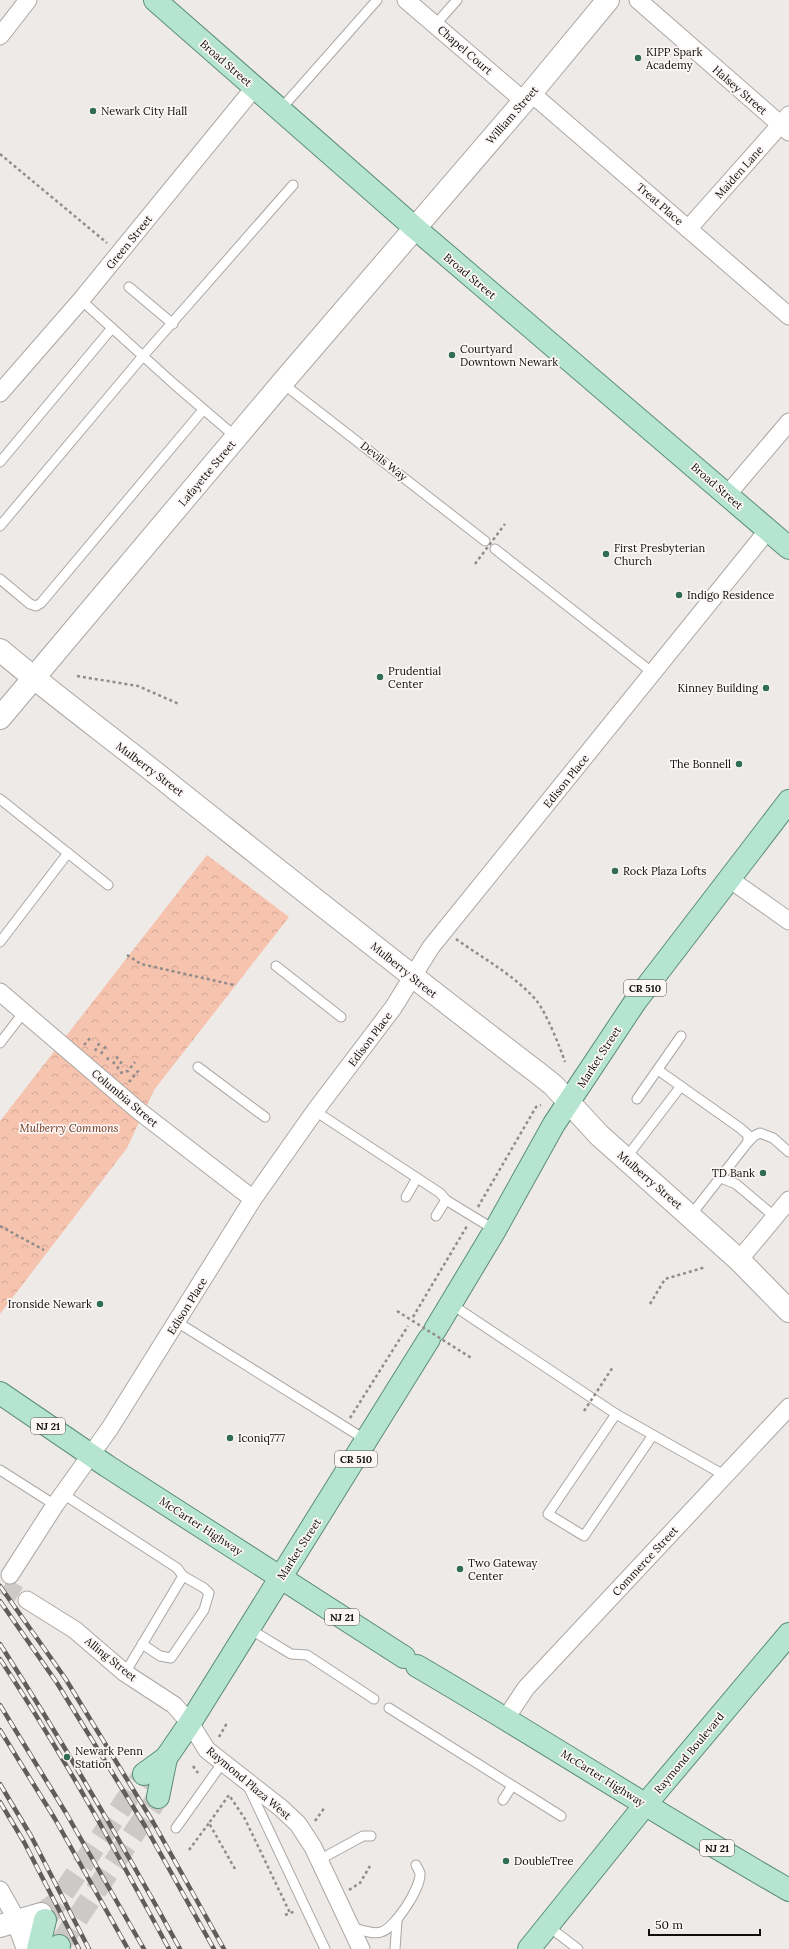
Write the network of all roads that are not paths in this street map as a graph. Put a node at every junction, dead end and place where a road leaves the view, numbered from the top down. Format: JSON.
{"nodes":[{"id":1,"x":28,"y":0,"type":"edge"},
{"id":2,"x":155,"y":0,"type":"edge"},
{"id":3,"x":377,"y":0,"type":"edge"},
{"id":4,"x":406,"y":0,"type":"edge"},
{"id":5,"x":457,"y":0,"type":"edge"},
{"id":6,"x":608,"y":0,"type":"edge"},
{"id":7,"x":638,"y":0,"type":"edge"},
{"id":8,"x":435,"y":25,"type":"junction"},
{"id":9,"x":0,"y":36,"type":"edge"},
{"id":10,"x":254,"y":88,"type":"junction"},
{"id":11,"x":527,"y":97,"type":"junction"},
{"id":12,"x":280,"y":110,"type":"junction"},
{"id":13,"x":786,"y":124,"type":"edge"},
{"id":14,"x":293,"y":185,"type":"dead end"},
{"id":15,"x":415,"y":228,"type":"junction"},
{"id":16,"x":688,"y":229,"type":"junction"},
{"id":17,"x":129,"y":287,"type":"dead end"},
{"id":18,"x":81,"y":300,"type":"junction"},
{"id":19,"x":789,"y":316,"type":"edge"},
{"id":20,"x":173,"y":324,"type":"junction"},
{"id":21,"x":112,"y":328,"type":"junction"},
{"id":22,"x":143,"y":356,"type":"junction"},
{"id":23,"x":282,"y":383,"type":"junction"},
{"id":24,"x":0,"y":393,"type":"edge"},
{"id":25,"x":203,"y":410,"type":"junction"},
{"id":26,"x":789,"y":422,"type":"edge"},
{"id":27,"x":237,"y":438,"type":"junction"},
{"id":28,"x":0,"y":462,"type":"edge"},
{"id":29,"x":727,"y":495,"type":"junction"},
{"id":30,"x":0,"y":526,"type":"edge"},
{"id":31,"x":768,"y":530,"type":"junction"},
{"id":32,"x":485,"y":541,"type":"dead end"},
{"id":33,"x":789,"y":548,"type":"edge"},
{"id":34,"x":495,"y":549,"type":"dead end"},
{"id":35,"x":0,"y":579,"type":"edge"},
{"id":36,"x":0,"y":650,"type":"edge"},
{"id":37,"x":653,"y":674,"type":"junction"},
{"id":38,"x":34,"y":679,"type":"junction"},
{"id":39,"x":0,"y":718,"type":"edge"},
{"id":40,"x":0,"y":799,"type":"edge"},
{"id":41,"x":789,"y":801,"type":"edge"},
{"id":42,"x":68,"y":853,"type":"junction"},
{"id":43,"x":728,"y":878,"type":"junction"},
{"id":44,"x":108,"y":885,"type":"dead end"},
{"id":45,"x":789,"y":921,"type":"edge"},
{"id":46,"x":0,"y":942,"type":"edge"},
{"id":47,"x":276,"y":966,"type":"dead end"},
{"id":48,"x":412,"y":977,"type":"junction"},
{"id":49,"x":0,"y":992,"type":"edge"},
{"id":50,"x":24,"y":1012,"type":"junction"},
{"id":51,"x":341,"y":1017,"type":"dead end"},
{"id":52,"x":681,"y":1036,"type":"dead end"},
{"id":53,"x":0,"y":1043,"type":"edge"},
{"id":54,"x":198,"y":1067,"type":"dead end"},
{"id":55,"x":658,"y":1070,"type":"junction"},
{"id":56,"x":681,"y":1086,"type":"junction"},
{"id":57,"x":637,"y":1099,"type":"dead end"},
{"id":58,"x":568,"y":1101,"type":"junction"},
{"id":59,"x":316,"y":1111,"type":"junction"},
{"id":60,"x":265,"y":1117,"type":"dead end"},
{"id":61,"x":748,"y":1142,"type":"junction"},
{"id":62,"x":789,"y":1152,"type":"edge"},
{"id":63,"x":626,"y":1158,"type":"junction"},
{"id":64,"x":417,"y":1178,"type":"junction"},
{"id":65,"x":721,"y":1178,"type":"junction"},
{"id":66,"x":406,"y":1197,"type":"dead end"},
{"id":67,"x":253,"y":1199,"type":"junction"},
{"id":68,"x":446,"y":1200,"type":"junction"},
{"id":69,"x":789,"y":1200,"type":"edge"},
{"id":70,"x":691,"y":1215,"type":"junction"},
{"id":71,"x":436,"y":1216,"type":"dead end"},
{"id":72,"x":775,"y":1217,"type":"junction"},
{"id":73,"x":495,"y":1230,"type":"junction"},
{"id":74,"x":739,"y":1260,"type":"junction"},
{"id":75,"x":451,"y":1304,"type":"junction"},
{"id":76,"x":788,"y":1309,"type":"edge"},
{"id":77,"x":177,"y":1322,"type":"junction"},
{"id":78,"x":0,"y":1393,"type":"edge"},
{"id":79,"x":789,"y":1407,"type":"edge"},
{"id":80,"x":616,"y":1414,"type":"junction"},
{"id":81,"x":652,"y":1435,"type":"junction"},
{"id":82,"x":367,"y":1440,"type":"junction"},
{"id":83,"x":90,"y":1455,"type":"junction"},
{"id":84,"x":0,"y":1470,"type":"edge"},
{"id":85,"x":724,"y":1476,"type":"junction"},
{"id":86,"x":59,"y":1499,"type":"junction"},
{"id":87,"x":10,"y":1575,"type":"dead end"},
{"id":88,"x":183,"y":1576,"type":"junction"},
{"id":89,"x":280,"y":1577,"type":"junction"},
{"id":90,"x":27,"y":1600,"type":"tunnel mouth"},
{"id":91,"x":248,"y":1628,"type":"junction"},
{"id":92,"x":789,"y":1634,"type":"edge"},
{"id":93,"x":142,"y":1644,"type":"junction"},
{"id":94,"x":125,"y":1673,"type":"junction"},
{"id":95,"x":374,"y":1699,"type":"dead end"},
{"id":96,"x":388,"y":1708,"type":"dead end"},
{"id":97,"x":506,"y":1718,"type":"junction"},
{"id":98,"x":190,"y":1724,"type":"junction"},
{"id":99,"x":166,"y":1758,"type":"junction"},
{"id":100,"x":223,"y":1762,"type":"junction"},
{"id":101,"x":144,"y":1774,"type":"tunnel mouth"},
{"id":102,"x":245,"y":1778,"type":"junction"},
{"id":103,"x":512,"y":1786,"type":"junction"},
{"id":104,"x":158,"y":1797,"type":"tunnel mouth"},
{"id":105,"x":503,"y":1800,"type":"dead end"},
{"id":106,"x":645,"y":1805,"type":"junction"},
{"id":107,"x":561,"y":1816,"type":"dead end"},
{"id":108,"x":176,"y":1828,"type":"dead end"},
{"id":109,"x":371,"y":1836,"type":"dead end"},
{"id":110,"x":319,"y":1860,"type":"junction"},
{"id":111,"x":416,"y":1864,"type":"dead end"},
{"id":112,"x":0,"y":1890,"type":"edge"},
{"id":113,"x":789,"y":1890,"type":"edge"},
{"id":114,"x":43,"y":1917,"type":"joint"},
{"id":115,"x":397,"y":1921,"type":"junction"},
{"id":116,"x":9,"y":1924,"type":"edge"},
{"id":117,"x":548,"y":1926,"type":"junction"},
{"id":118,"x":350,"y":1927,"type":"junction"},
{"id":119,"x":51,"y":1948,"type":"edge"},
{"id":120,"x":28,"y":1949,"type":"edge"},
{"id":121,"x":325,"y":1949,"type":"edge"},
{"id":122,"x":361,"y":1949,"type":"edge"},
{"id":123,"x":395,"y":1949,"type":"edge"},
{"id":124,"x":529,"y":1949,"type":"edge"},
{"id":125,"x":578,"y":1949,"type":"edge"}],
"edges":[{"from":1,"to":9,"type":"street"},
{"from":2,"to":10,"type":"main road","name":"Broad Street"},
{"from":3,"to":12,"type":"lane"},
{"from":4,"to":8,"type":"street","name":"Chapel Court"},
{"from":5,"to":8,"type":"lane"},
{"from":6,"to":11,"type":"street","name":"William Street"},
{"from":7,"to":13,"type":"street","name":"Halsey Street"},
{"from":8,"to":11,"type":"street","name":"Chapel Court"},
{"from":10,"to":12,"type":"main road","name":"Broad Street"},
{"from":10,"to":18,"type":"street","name":"Green Street"},
{"from":11,"to":15,"type":"street","name":"William Street"},
{"from":11,"to":16,"type":"street","name":"Treat Place"},
{"from":12,"to":15,"type":"main road","name":"Broad Street"},
{"from":13,"to":16,"type":"street","name":"Maiden Lane"},
{"from":14,"to":20,"type":"lane"},
{"from":15,"to":23,"type":"street","name":"Lafayette Street"},
{"from":15,"to":29,"type":"main road","name":"Broad Street"},
{"from":16,"to":19,"type":"street","name":"Treat Place"},
{"from":17,"to":20,"type":"lane"},
{"from":18,"to":21,"type":"lane"},
{"from":18,"to":24,"type":"street","name":"Green Street"},
{"from":20,"to":22,"type":"lane"},
{"from":21,"to":22,"type":"lane"},
{"from":21,"to":28,"type":"lane"},
{"from":22,"to":25,"type":"lane"},
{"from":22,"to":30,"type":"lane"},
{"from":23,"to":27,"type":"street","name":"Lafayette Street"},
{"from":23,"to":32,"type":"lane","name":"Devils Way"},
{"from":25,"to":27,"type":"lane"},
{"from":25,"to":35,"type":"lane"},
{"from":26,"to":29,"type":"street"},
{"from":27,"to":38,"type":"street","name":"Lafayette Street"},
{"from":29,"to":31,"type":"main road","name":"Broad Street"},
{"from":31,"to":33,"type":"main road","name":"Broad Street"},
{"from":31,"to":37,"type":"street","name":"Edison Place"},
{"from":34,"to":37,"type":"lane"},
{"from":36,"to":38,"type":"street","name":"Mulberry Street"},
{"from":37,"to":48,"type":"street","name":"Edison Place"},
{"from":38,"to":39,"type":"street","name":"Lafayette Street"},
{"from":38,"to":48,"type":"street","name":"Mulberry Street"},
{"from":40,"to":42,"type":"lane"},
{"from":41,"to":43,"type":"main road","name":"Market Street","number":"CR 510"},
{"from":42,"to":44,"type":"lane"},
{"from":42,"to":46,"type":"lane"},
{"from":43,"to":45,"type":"street"},
{"from":43,"to":58,"type":"main road","name":"Market Street","number":"CR 510"},
{"from":47,"to":51,"type":"lane"},
{"from":48,"to":58,"type":"street","name":"Mulberry Street"},
{"from":48,"to":59,"type":"street","name":"Edison Place"},
{"from":49,"to":50,"type":"street","name":"Columbia Street"},
{"from":50,"to":53,"type":"lane"},
{"from":50,"to":67,"type":"street","name":"Columbia Street"},
{"from":52,"to":55,"type":"lane"},
{"from":54,"to":60,"type":"lane"},
{"from":55,"to":56,"type":"lane"},
{"from":55,"to":57,"type":"lane"},
{"from":56,"to":61,"type":"lane"},
{"from":56,"to":63,"type":"lane"},
{"from":58,"to":63,"type":"street","name":"Mulberry Street"},
{"from":58,"to":73,"type":"main road","name":"Market Street","number":"CR 510"},
{"from":59,"to":64,"type":"lane"},
{"from":59,"to":67,"type":"street","name":"Edison Place"},
{"from":61,"to":62,"type":"lane"},
{"from":61,"to":65,"type":"lane"},
{"from":63,"to":70,"type":"street","name":"Mulberry Street"},
{"from":64,"to":66,"type":"lane"},
{"from":64,"to":68,"type":"lane"},
{"from":65,"to":70,"type":"lane"},
{"from":65,"to":72,"type":"lane"},
{"from":67,"to":77,"type":"street","name":"Edison Place"},
{"from":68,"to":71,"type":"lane"},
{"from":68,"to":73,"type":"lane"},
{"from":69,"to":72,"type":"street"},
{"from":70,"to":74,"type":"street","name":"Mulberry Street"},
{"from":72,"to":74,"type":"street"},
{"from":73,"to":75,"type":"main road","name":"Market Street","number":"CR 510"},
{"from":74,"to":76,"type":"street","name":"Mulberry Street"},
{"from":75,"to":80,"type":"lane"},
{"from":75,"to":82,"type":"main road","name":"Market Street","number":"CR 510"},
{"from":77,"to":82,"type":"lane"},
{"from":77,"to":83,"type":"street","name":"Edison Place"},
{"from":78,"to":83,"type":"main road","name":"McCarter Highway","number":"NJ 21"},
{"from":79,"to":85,"type":"street","name":"Commerce Street"},
{"from":80,"to":81,"type":"lane"},
{"from":80,"to":81,"type":"lane"},
{"from":81,"to":85,"type":"lane"},
{"from":82,"to":89,"type":"main road","name":"Market Street","number":"CR 510"},
{"from":83,"to":86,"type":"street","name":"Edison Place"},
{"from":83,"to":89,"type":"main road","name":"McCarter Highway","number":"NJ 21"},
{"from":84,"to":86,"type":"lane"},
{"from":85,"to":97,"type":"street","name":"Commerce Street"},
{"from":86,"to":87,"type":"street","name":"Edison Place"},
{"from":86,"to":88,"type":"lane"},
{"from":88,"to":93,"type":"lane"},
{"from":88,"to":93,"type":"lane"},
{"from":89,"to":91,"type":"main road","name":"Market Street"},
{"from":89,"to":97,"type":"main road","name":"McCarter Highway","number":"NJ 21"},
{"from":90,"to":94,"type":"street","name":"Alling Street"},
{"from":91,"to":95,"type":"lane"},
{"from":91,"to":98,"type":"main road","name":"Market Street"},
{"from":92,"to":106,"type":"main road","name":"Raymond Boulevard"},
{"from":93,"to":94,"type":"lane"},
{"from":94,"to":98,"type":"street","name":"Alling Street"},
{"from":96,"to":103,"type":"lane"},
{"from":97,"to":106,"type":"main road","name":"McCarter Highway","number":"NJ 21"},
{"from":98,"to":99,"type":"main road","name":"Market Street"},
{"from":98,"to":100,"type":"street","name":"Raymond Plaza West"},
{"from":99,"to":101,"type":"main road","name":"Market Street"},
{"from":99,"to":104,"type":"main road","name":"Market Street"},
{"from":100,"to":102,"type":"street","name":"Raymond Plaza West"},
{"from":100,"to":108,"type":"lane"},
{"from":102,"to":110,"type":"street","name":"Raymond Plaza West"},
{"from":102,"to":121,"type":"lane"},
{"from":103,"to":105,"type":"lane"},
{"from":103,"to":107,"type":"lane"},
{"from":106,"to":113,"type":"main road","name":"McCarter Highway","number":"NJ 21"},
{"from":106,"to":117,"type":"main road","name":"Raymond Boulevard"},
{"from":109,"to":110,"type":"lane"},
{"from":110,"to":118,"type":"street","name":"Raymond Plaza West"},
{"from":111,"to":115,"type":"lane"},
{"from":112,"to":116,"type":"street"},
{"from":114,"to":116,"type":"street"},
{"from":114,"to":119,"type":"main road"},
{"from":115,"to":118,"type":"lane"},
{"from":115,"to":123,"type":"lane"},
{"from":116,"to":120,"type":"street"},
{"from":117,"to":124,"type":"main road","name":"Raymond Boulevard"},
{"from":117,"to":125,"type":"lane"},
{"from":118,"to":122,"type":"street","name":"Raymond Plaza West"}]}
